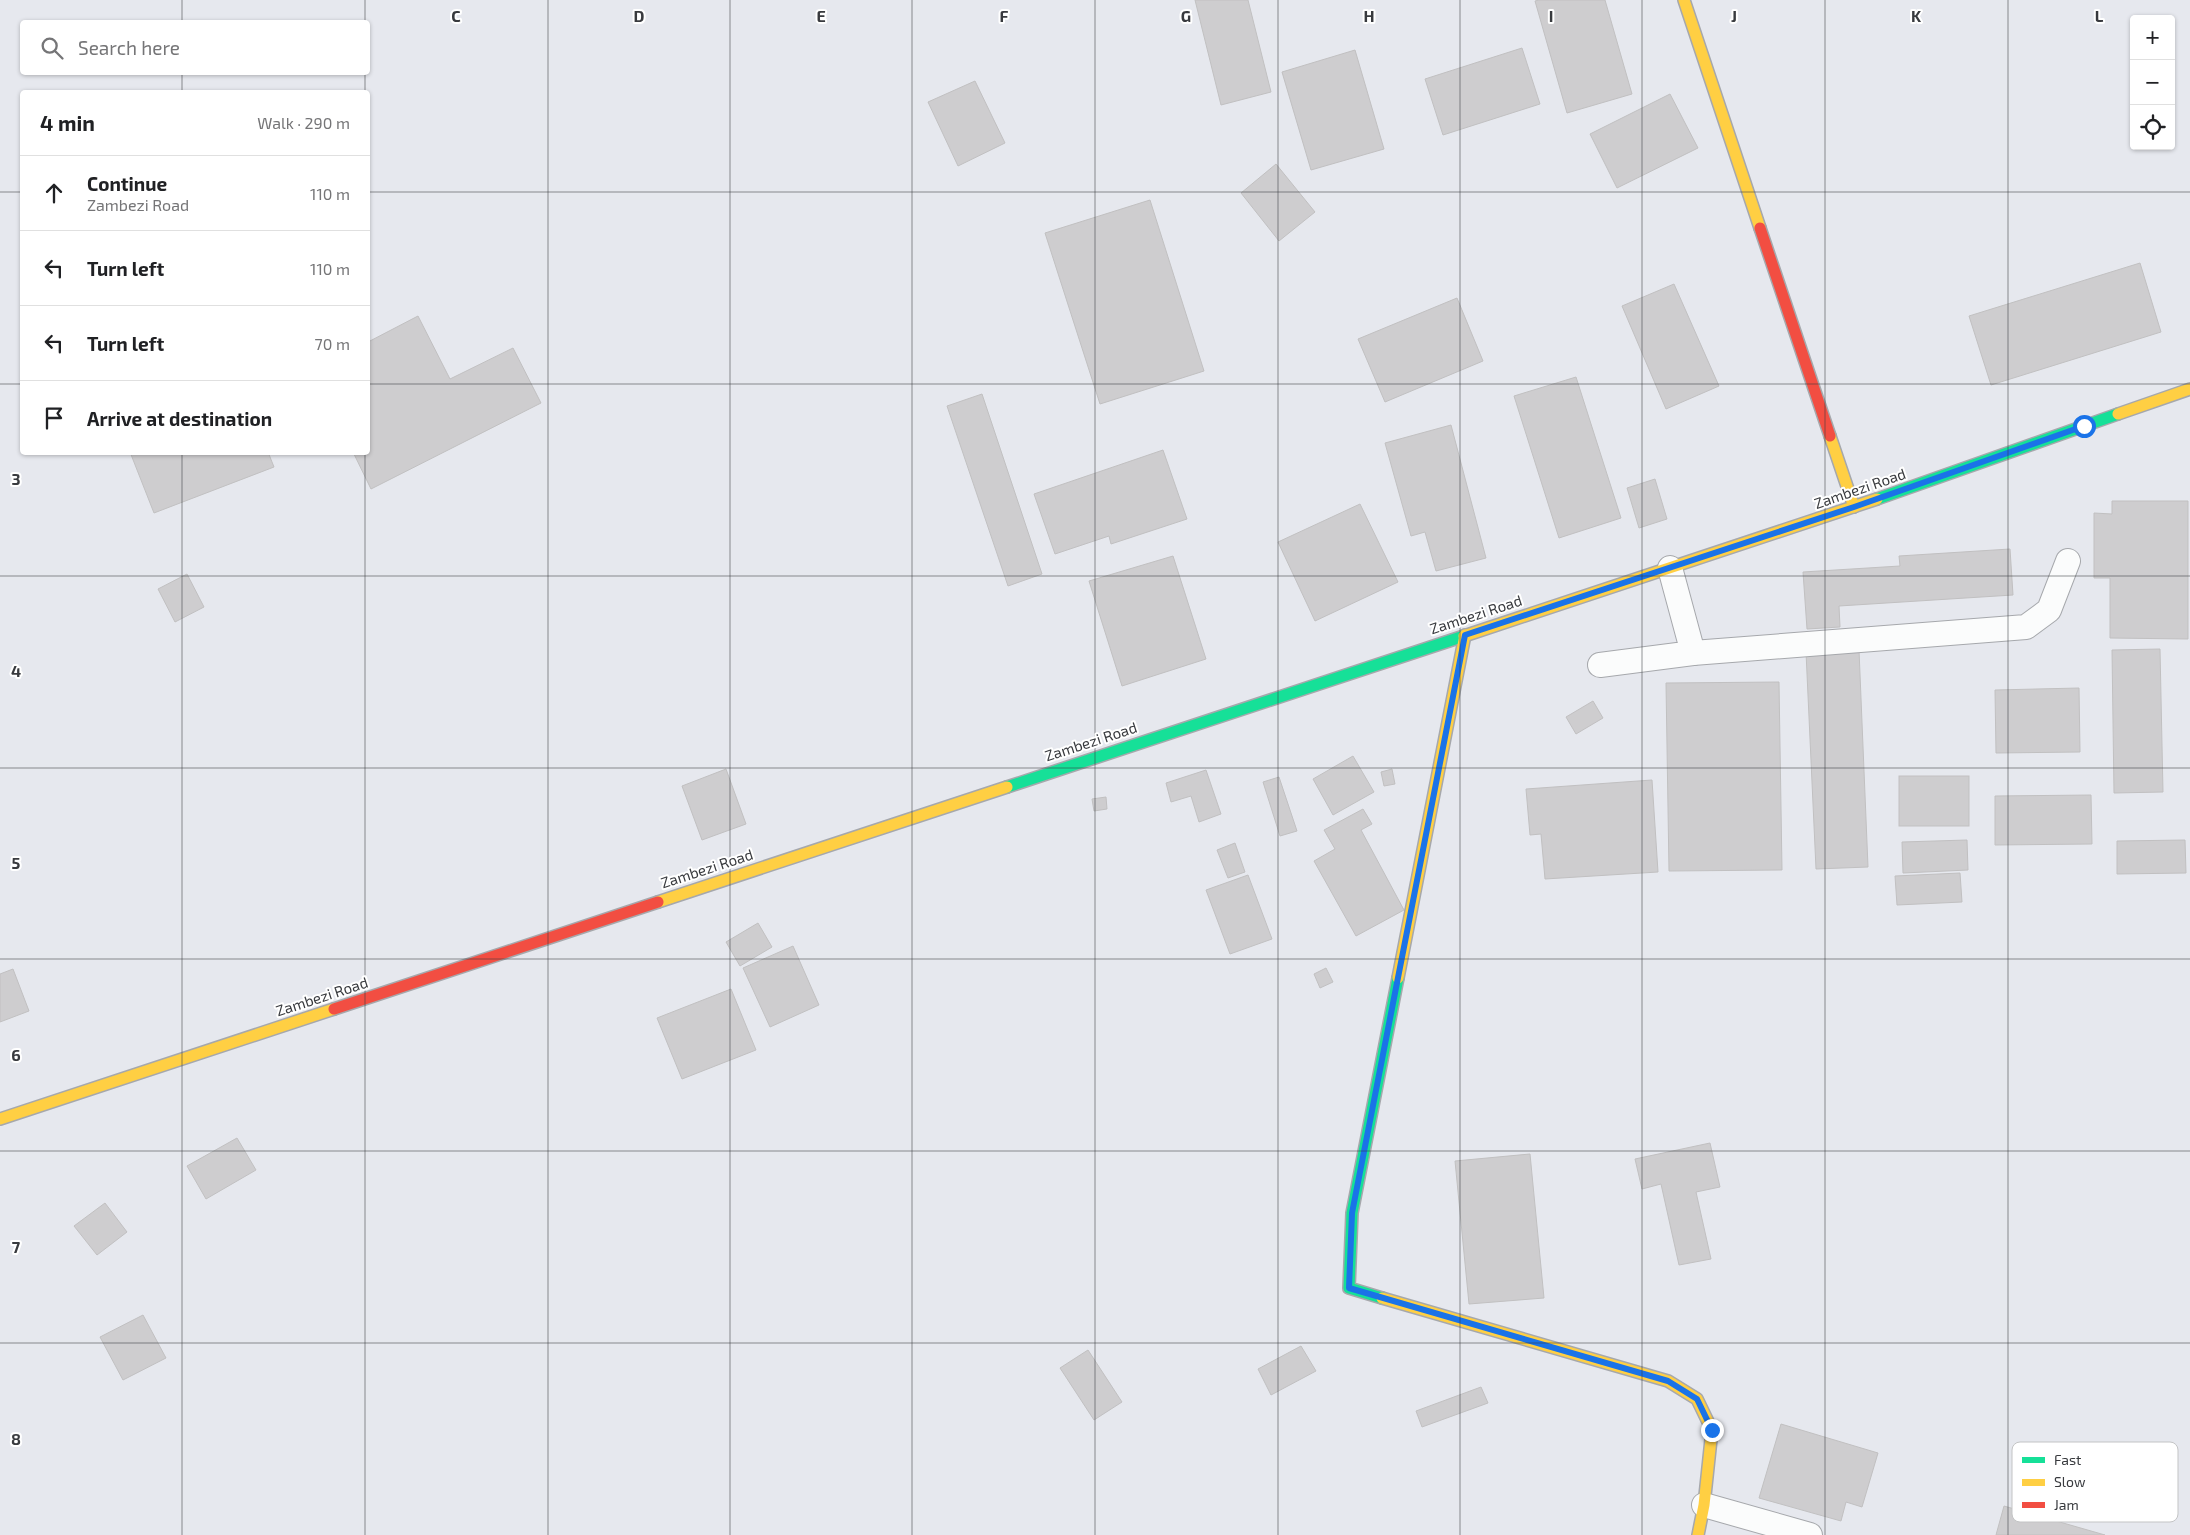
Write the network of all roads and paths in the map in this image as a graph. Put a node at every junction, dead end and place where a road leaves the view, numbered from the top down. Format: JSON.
{"nodes":[{"id":1,"x":1684,"y":0,"type":"edge"},
{"id":2,"x":2190,"y":389,"type":"edge"},
{"id":3,"x":1854,"y":507,"type":"junction"},
{"id":4,"x":2068,"y":561,"type":"dead end"},
{"id":5,"x":1670,"y":568,"type":"junction"},
{"id":6,"x":1465,"y":635,"type":"junction"},
{"id":7,"x":1693,"y":653,"type":"junction"},
{"id":8,"x":1600,"y":665,"type":"dead end"},
{"id":9,"x":0,"y":1119,"type":"edge"},
{"id":10,"x":1704,"y":1506,"type":"junction"},
{"id":11,"x":1698,"y":1535,"type":"edge"},
{"id":12,"x":1810,"y":1535,"type":"edge"}],
"edges":[{"from":1,"to":3,"type":"main road"},
{"from":2,"to":3,"type":"main road","name":"Zambezi Road"},
{"from":3,"to":5,"type":"main road","name":"Zambezi Road"},
{"from":4,"to":7,"type":"lane"},
{"from":5,"to":6,"type":"main road","name":"Zambezi Road"},
{"from":5,"to":7,"type":"lane"},
{"from":6,"to":9,"type":"main road","name":"Zambezi Road"},
{"from":6,"to":10,"type":"main road"},
{"from":7,"to":8,"type":"lane"},
{"from":10,"to":11,"type":"main road"},
{"from":10,"to":12,"type":"lane"}]}
